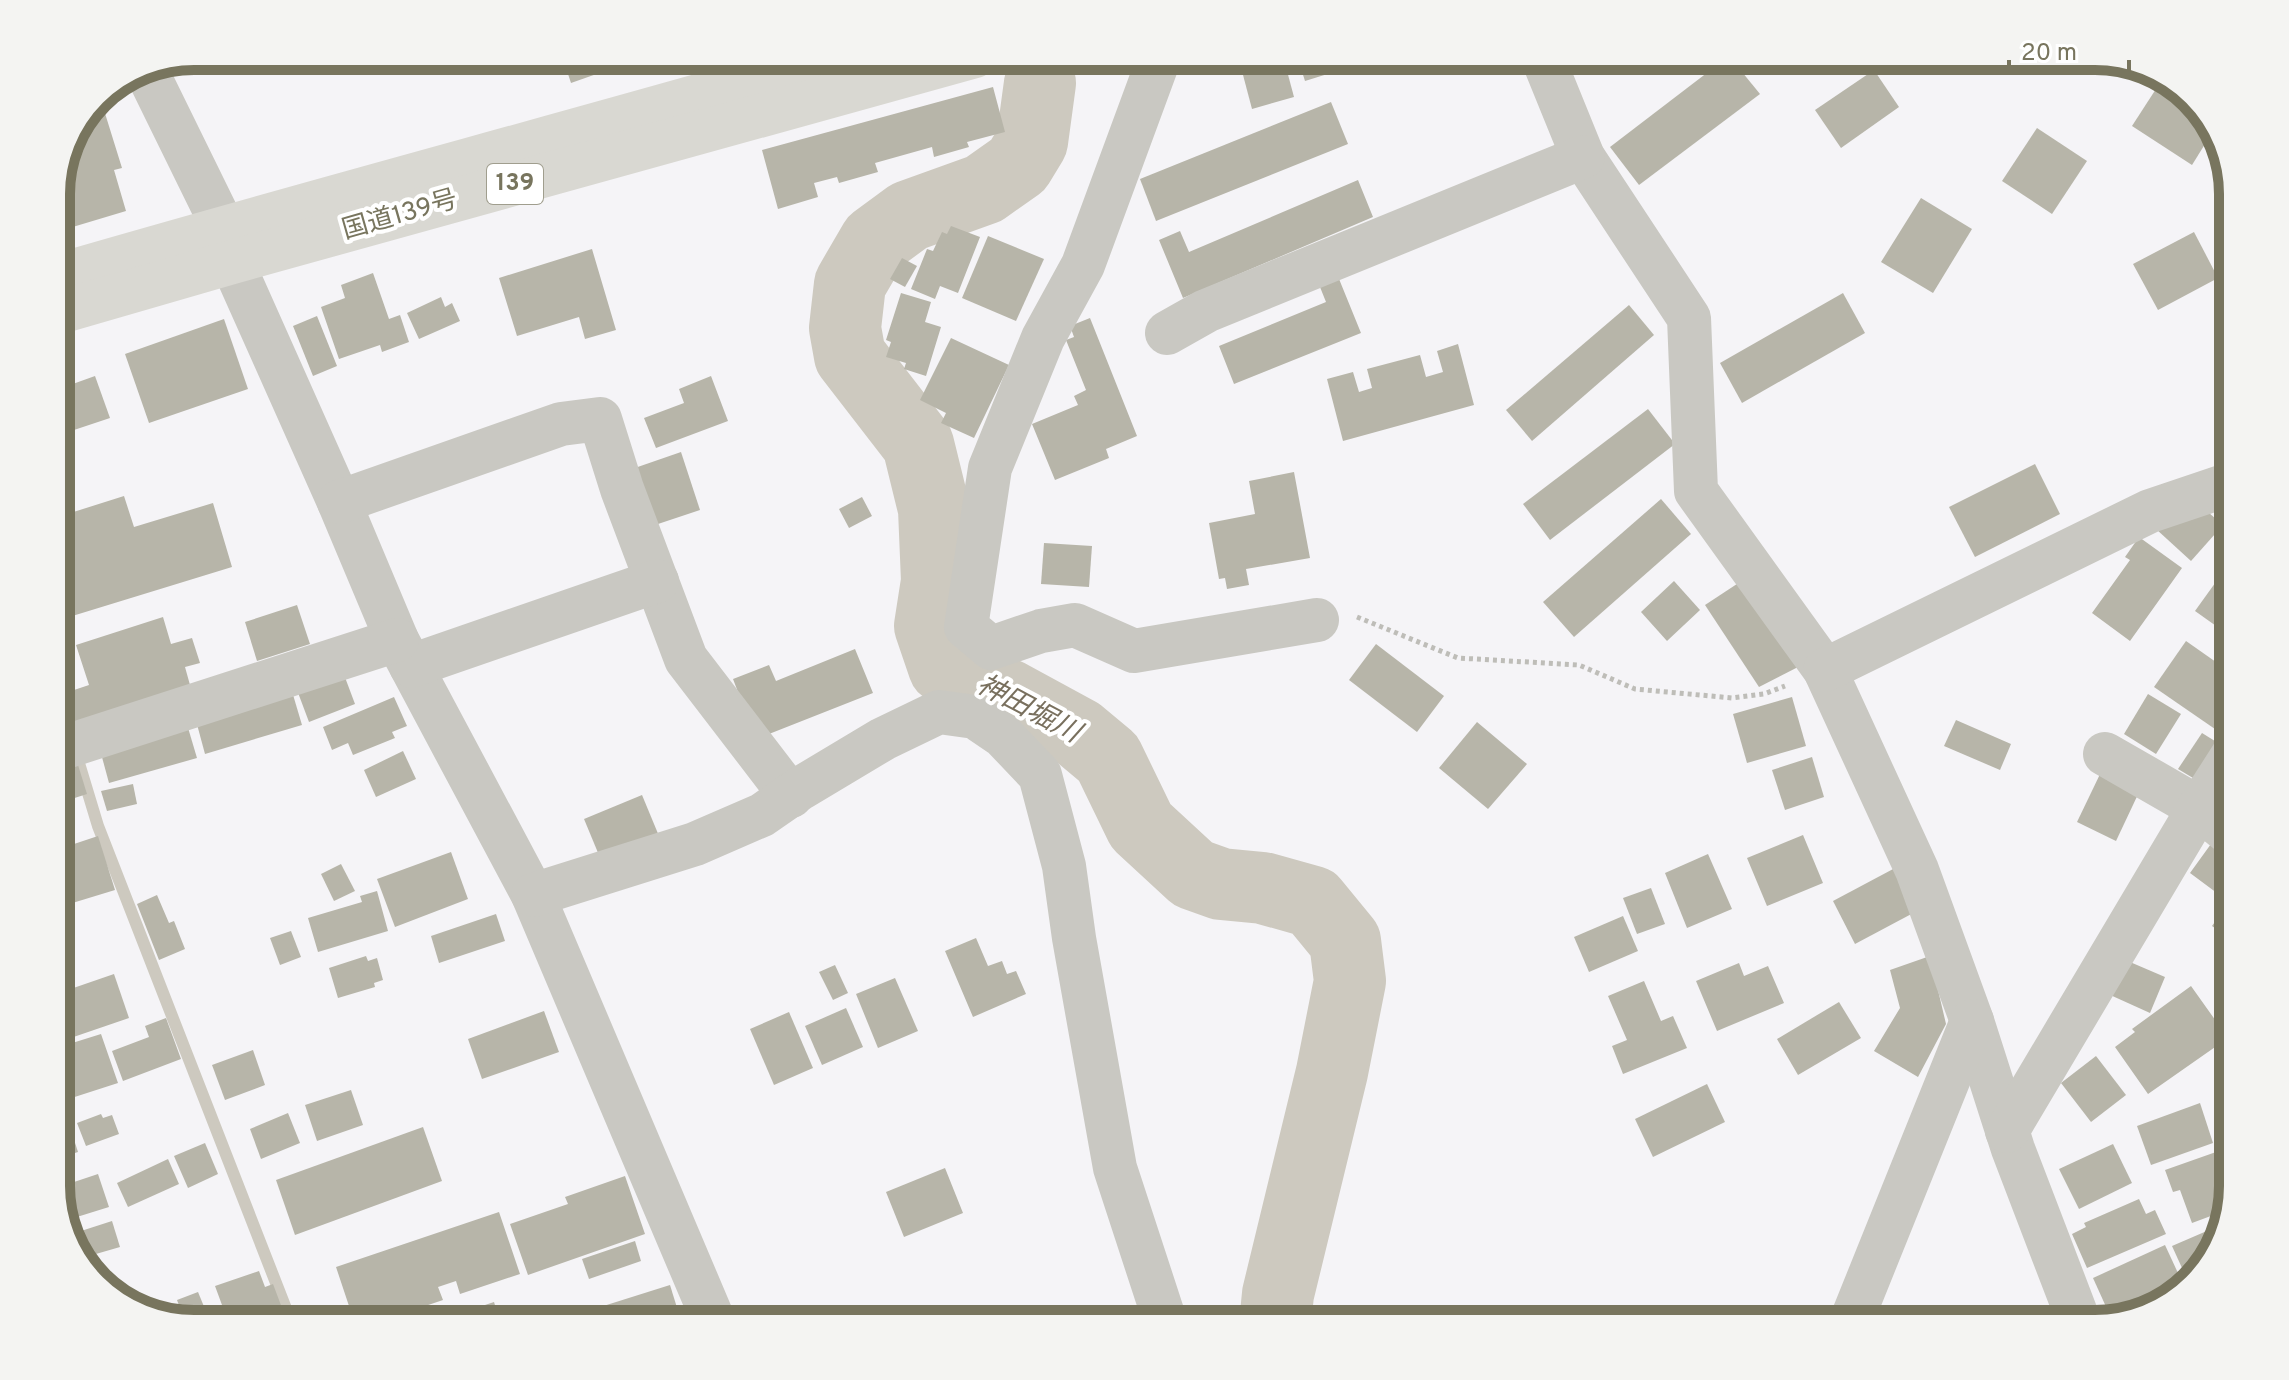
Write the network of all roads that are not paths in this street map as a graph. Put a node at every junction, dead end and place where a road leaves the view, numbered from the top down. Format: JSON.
{"nodes":[{"id":1,"x":791,"y":70,"type":"edge"},
{"id":2,"x":920,"y":70,"type":"edge"},
{"id":3,"x":1155,"y":70,"type":"edge"},
{"id":4,"x":1548,"y":70,"type":"edge"},
{"id":5,"x":150,"y":79,"type":"edge"},
{"id":6,"x":1583,"y":157,"type":"junction"},
{"id":7,"x":228,"y":245,"type":"junction"},
{"id":8,"x":70,"y":273,"type":"edge"},
{"id":9,"x":70,"y":307,"type":"edge"},
{"id":10,"x":1167,"y":333,"type":"dead end"},
{"id":11,"x":2219,"y":488,"type":"edge"},
{"id":12,"x":339,"y":502,"type":"junction"},
{"id":13,"x":657,"y":581,"type":"junction"},
{"id":14,"x":1317,"y":620,"type":"road end"},
{"id":15,"x":404,"y":653,"type":"junction"},
{"id":16,"x":1825,"y":670,"type":"junction"},
{"id":17,"x":70,"y":746,"type":"edge"},
{"id":18,"x":2105,"y":754,"type":"dead end"},
{"id":19,"x":2219,"y":777,"type":"edge"},
{"id":20,"x":791,"y":796,"type":"junction"},
{"id":21,"x":2199,"y":808,"type":"junction"},
{"id":22,"x":2219,"y":824,"type":"edge"},
{"id":23,"x":533,"y":895,"type":"junction"},
{"id":24,"x":1972,"y":1021,"type":"junction"},
{"id":25,"x":2007,"y":1131,"type":"junction"},
{"id":26,"x":709,"y":1310,"type":"edge"},
{"id":27,"x":1161,"y":1310,"type":"edge"},
{"id":28,"x":1856,"y":1310,"type":"edge"},
{"id":29,"x":2075,"y":1310,"type":"edge"}],
"edges":[{"from":1,"to":7,"type":"highway","name":"国道139号","number":"139"},
{"from":2,"to":7,"type":"highway","name":"国道139号","number":"139"},
{"from":3,"to":14,"type":"street"},
{"from":4,"to":6,"type":"street"},
{"from":5,"to":7,"type":"street"},
{"from":6,"to":10,"type":"street"},
{"from":6,"to":16,"type":"street"},
{"from":7,"to":8,"type":"highway","name":"国道139号","number":"139"},
{"from":7,"to":9,"type":"highway","name":"国道139号","number":"139"},
{"from":7,"to":12,"type":"street"},
{"from":11,"to":16,"type":"street"},
{"from":12,"to":13,"type":"street"},
{"from":12,"to":15,"type":"street"},
{"from":13,"to":15,"type":"street"},
{"from":13,"to":20,"type":"street"},
{"from":15,"to":17,"type":"street"},
{"from":15,"to":23,"type":"street"},
{"from":16,"to":24,"type":"street"},
{"from":18,"to":21,"type":"street"},
{"from":19,"to":21,"type":"street"},
{"from":20,"to":23,"type":"street"},
{"from":20,"to":27,"type":"street"},
{"from":21,"to":22,"type":"street"},
{"from":21,"to":25,"type":"street"},
{"from":23,"to":26,"type":"street"},
{"from":24,"to":25,"type":"street"},
{"from":24,"to":28,"type":"street"},
{"from":25,"to":29,"type":"street"}]}
